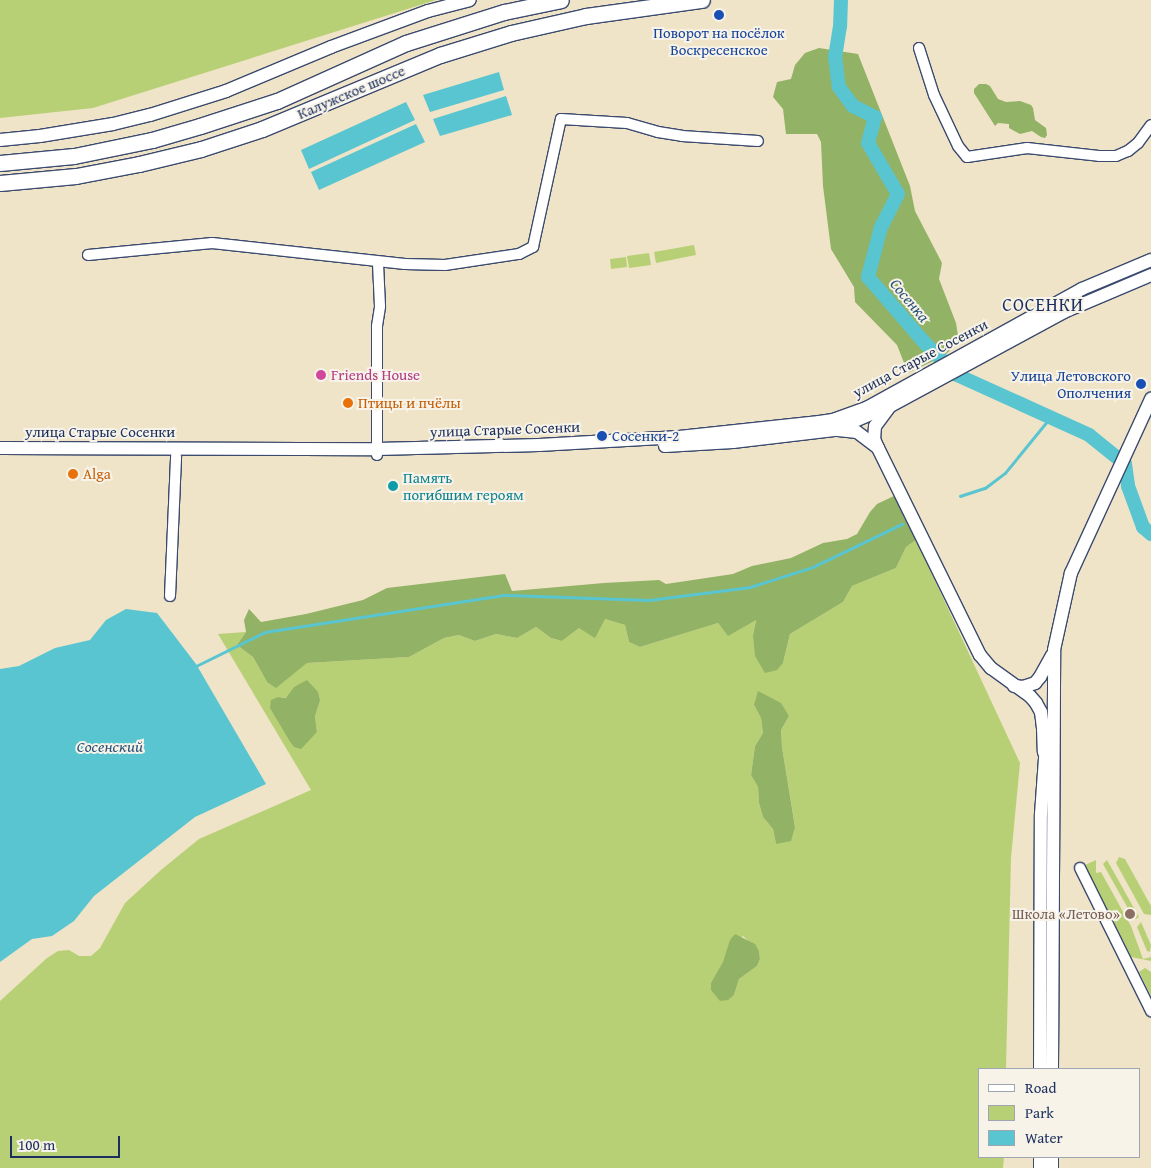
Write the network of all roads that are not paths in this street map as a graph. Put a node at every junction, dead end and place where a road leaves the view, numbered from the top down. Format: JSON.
{"nodes":[{"id":1,"x":470,"y":0,"type":"edge"},
{"id":2,"x":534,"y":0,"type":"edge"},
{"id":3,"x":561,"y":0,"type":"edge"},
{"id":4,"x":702,"y":0,"type":"edge"},
{"id":5,"x":504,"y":12,"type":"junction"},
{"id":6,"x":919,"y":48,"type":"dead end"},
{"id":7,"x":1151,"y":125,"type":"edge"},
{"id":8,"x":0,"y":140,"type":"edge"},
{"id":9,"x":758,"y":141,"type":"dead end"},
{"id":10,"x":0,"y":163,"type":"edge"},
{"id":11,"x":0,"y":183,"type":"edge"},
{"id":12,"x":88,"y":255,"type":"dead end"},
{"id":13,"x":1151,"y":260,"type":"edge"},
{"id":14,"x":378,"y":263,"type":"junction"},
{"id":15,"x":1151,"y":275,"type":"edge"},
{"id":16,"x":982,"y":349,"type":"junction"},
{"id":17,"x":930,"y":378,"type":"junction"},
{"id":18,"x":1151,"y":399,"type":"edge"},
{"id":19,"x":892,"y":406,"type":"junction"},
{"id":20,"x":834,"y":430,"type":"junction"},
{"id":21,"x":0,"y":448,"type":"edge"},
{"id":22,"x":878,"y":448,"type":"junction"},
{"id":23,"x":377,"y":452,"type":"junction"},
{"id":24,"x":0,"y":454,"type":"edge"},
{"id":25,"x":176,"y":456,"type":"junction"},
{"id":26,"x":170,"y":596,"type":"dead end"},
{"id":27,"x":1054,"y":650,"type":"junction"},
{"id":28,"x":1014,"y":686,"type":"junction"},
{"id":29,"x":1054,"y":716,"type":"junction"},
{"id":30,"x":1044,"y":752,"type":"junction"},
{"id":31,"x":1080,"y":868,"type":"dead end"},
{"id":32,"x":1151,"y":1011,"type":"edge"},
{"id":33,"x":1040,"y":1068,"type":"edge"},
{"id":34,"x":1052,"y":1068,"type":"edge"}],
"edges":[{"from":1,"to":8,"type":"main road"},
{"from":2,"to":5,"type":"main road"},
{"from":3,"to":5,"type":"highway","name":"Калужское шоссе"},
{"from":4,"to":11,"type":"highway","name":"Калужское шоссе"},
{"from":5,"to":10,"type":"highway","name":"Калужское шоссе"},
{"from":6,"to":7,"type":"street"},
{"from":9,"to":14,"type":"street"},
{"from":12,"to":14,"type":"street"},
{"from":13,"to":16,"type":"main road","name":"улица Старые Сосенки"},
{"from":14,"to":23,"type":"street"},
{"from":15,"to":16,"type":"main road","name":"улица Старые Сосенки"},
{"from":16,"to":17,"type":"main road","name":"улица Старые Сосенки"},
{"from":17,"to":19,"type":"main road","name":"улица Старые Сосенки"},
{"from":17,"to":23,"type":"main road","name":"улица Старые Сосенки"},
{"from":18,"to":27,"type":"main road"},
{"from":19,"to":20,"type":"main road","name":"улица Старые Сосенки"},
{"from":19,"to":22,"type":"main road"},
{"from":20,"to":22,"type":"main road"},
{"from":20,"to":23,"type":"main road","name":"улица Старые Сосенки"},
{"from":21,"to":23,"type":"main road","name":"улица Старые Сосенки"},
{"from":22,"to":28,"type":"main road"},
{"from":23,"to":25,"type":"main road","name":"улица Старые Сосенки"},
{"from":24,"to":25,"type":"main road","name":"улица Старые Сосенки"},
{"from":25,"to":26,"type":"street"},
{"from":27,"to":28,"type":"main road"},
{"from":27,"to":29,"type":"main road"},
{"from":28,"to":30,"type":"main road"},
{"from":29,"to":30,"type":"main road"},
{"from":29,"to":34,"type":"main road"},
{"from":30,"to":33,"type":"main road"},
{"from":31,"to":32,"type":"street"}]}
